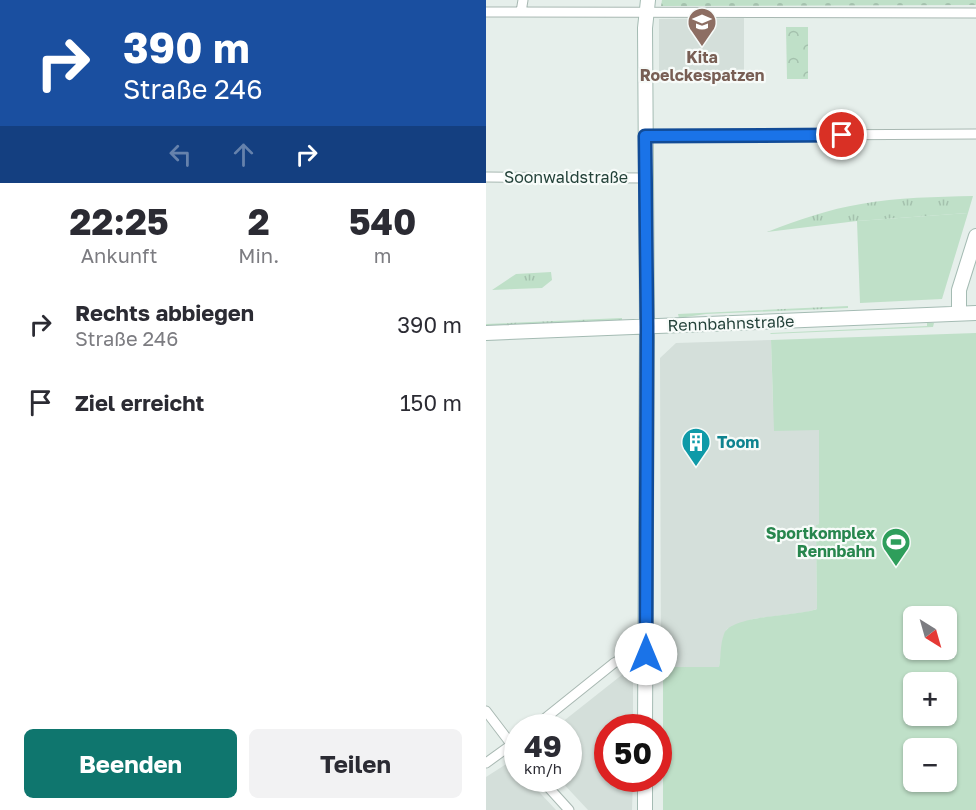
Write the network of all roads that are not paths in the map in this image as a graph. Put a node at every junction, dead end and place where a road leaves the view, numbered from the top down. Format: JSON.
{"nodes":[{"id":1,"x":523,"y":0,"type":"edge"},
{"id":2,"x":647,"y":6,"type":"edge"},
{"id":3,"x":486,"y":12,"type":"edge"},
{"id":4,"x":521,"y":12,"type":"junction"},
{"id":5,"x":976,"y":13,"type":"edge"},
{"id":6,"x":976,"y":134,"type":"edge"},
{"id":7,"x":645,"y":136,"type":"junction"},
{"id":8,"x":486,"y":177,"type":"edge"},
{"id":9,"x":646,"y":178,"type":"junction"},
{"id":10,"x":976,"y":236,"type":"edge"},
{"id":11,"x":976,"y":313,"type":"edge"},
{"id":12,"x":959,"y":314,"type":"junction"},
{"id":13,"x":647,"y":326,"type":"junction"},
{"id":14,"x":486,"y":333,"type":"edge"},
{"id":15,"x":646,"y":654,"type":"junction"},
{"id":16,"x":486,"y":711,"type":"edge"},
{"id":17,"x":551,"y":714,"type":"edge"},
{"id":18,"x":645,"y":714,"type":"edge"},
{"id":19,"x":504,"y":733,"type":"edge"},
{"id":20,"x":504,"y":752,"type":"edge"},
{"id":21,"x":486,"y":763,"type":"edge"},
{"id":22,"x":553,"y":792,"type":"edge"},
{"id":23,"x":645,"y":792,"type":"edge"},
{"id":24,"x":569,"y":810,"type":"edge"},
{"id":25,"x":645,"y":810,"type":"edge"}],
"edges":[{"from":1,"to":4,"type":"street"},
{"from":2,"to":4,"type":"street"},
{"from":2,"to":5,"type":"street"},
{"from":2,"to":7,"type":"main road"},
{"from":3,"to":4,"type":"street"},
{"from":6,"to":7,"type":"street"},
{"from":7,"to":9,"type":"main road"},
{"from":8,"to":9,"type":"street","name":"Soonwaldstraße"},
{"from":9,"to":13,"type":"main road"},
{"from":10,"to":12,"type":"main road"},
{"from":11,"to":12,"type":"main road","name":"Rennbahnstraße"},
{"from":12,"to":13,"type":"main road","name":"Rennbahnstraße"},
{"from":13,"to":14,"type":"main road","name":"Rennbahnstraße"},
{"from":13,"to":15,"type":"main road"},
{"from":15,"to":17,"type":"street"},
{"from":15,"to":18,"type":"main road"},
{"from":16,"to":19,"type":"street"},
{"from":20,"to":21,"type":"street"},
{"from":22,"to":24,"type":"street"},
{"from":23,"to":25,"type":"main road"}]}
